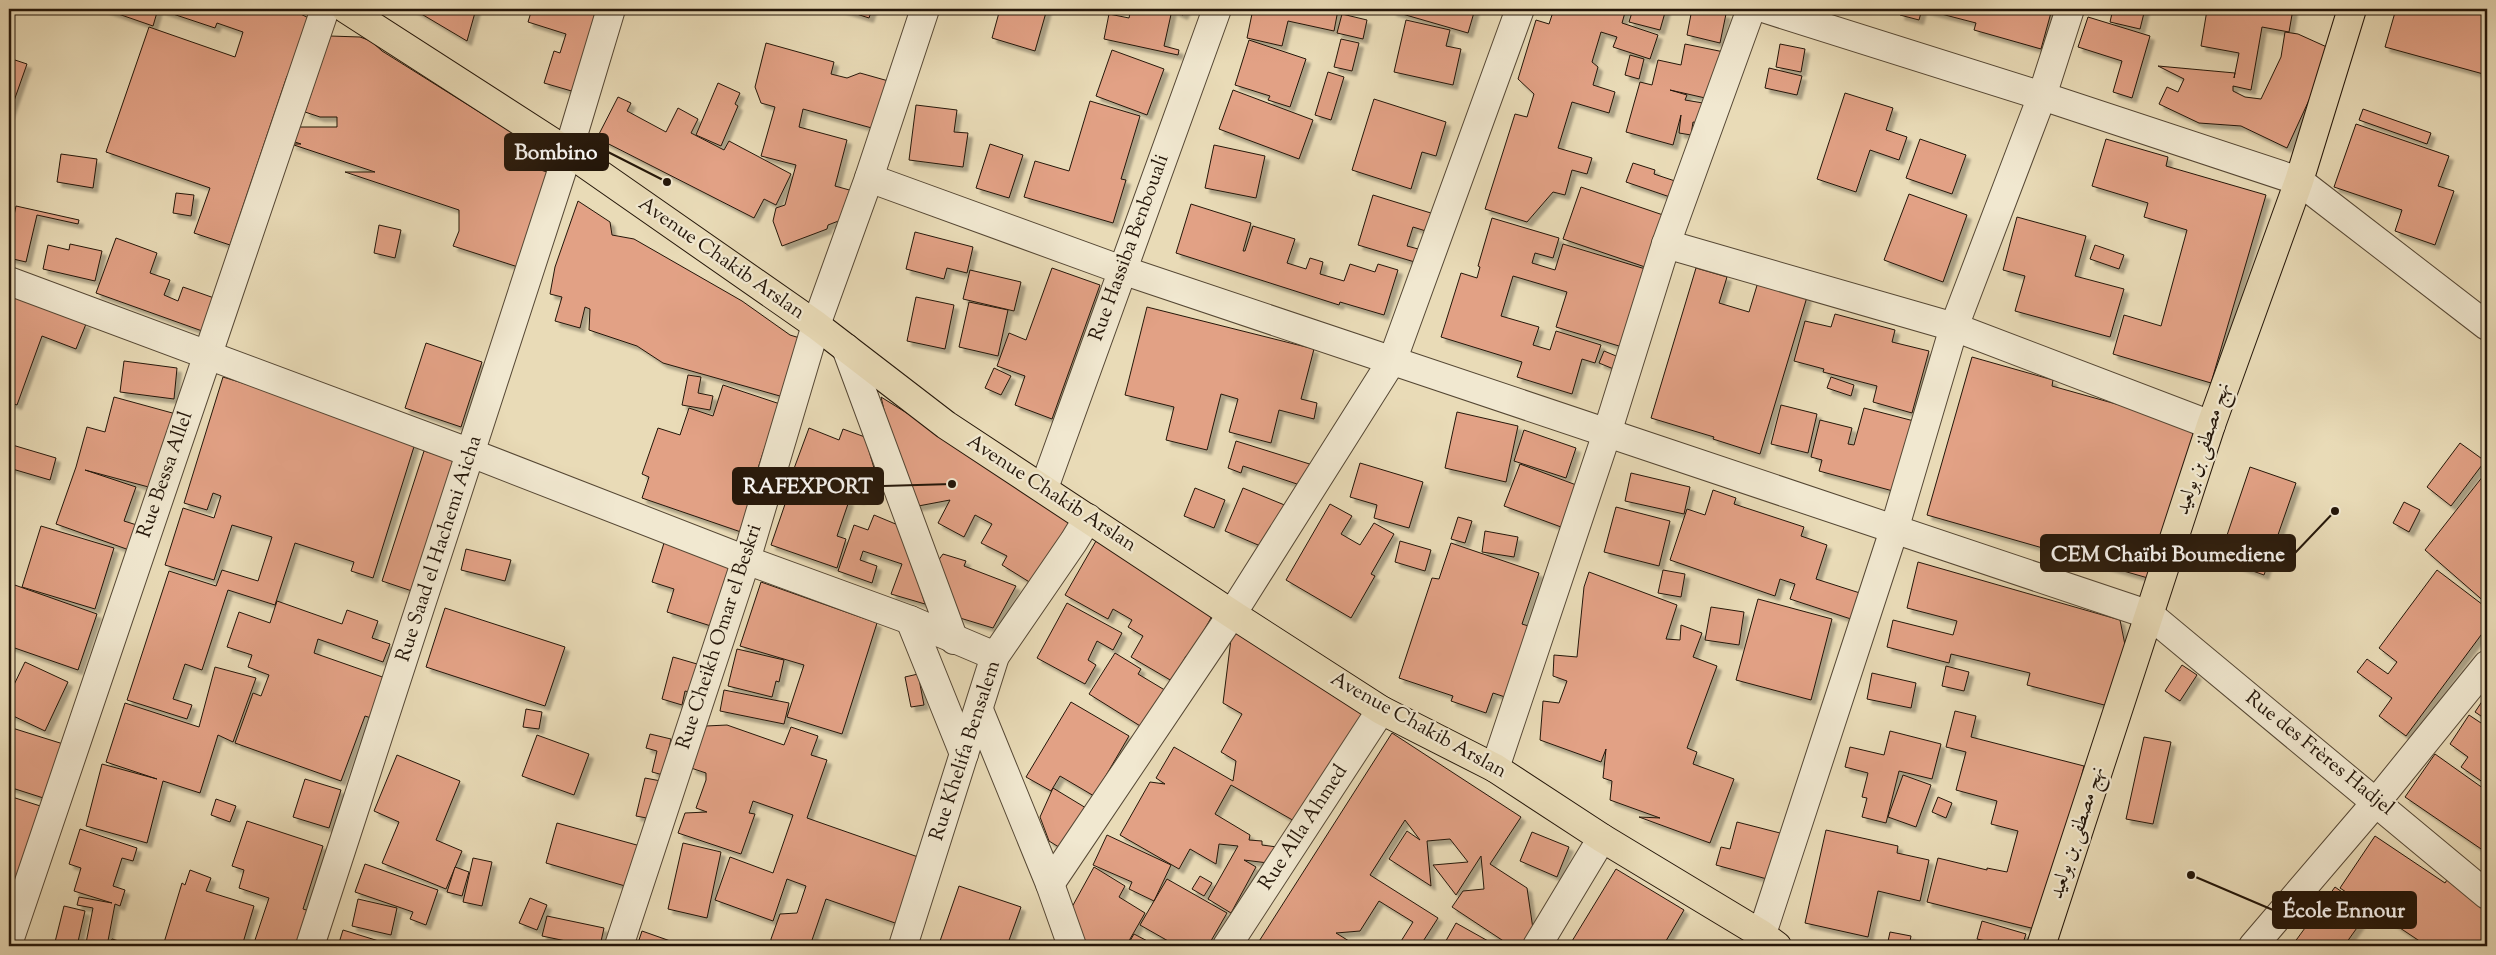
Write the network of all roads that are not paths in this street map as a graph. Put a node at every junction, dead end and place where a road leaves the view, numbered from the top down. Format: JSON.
{"nodes":[{"id":1,"x":325,"y":9,"type":"edge"},
{"id":2,"x":346,"y":9,"type":"edge"},
{"id":3,"x":611,"y":9,"type":"edge"},
{"id":4,"x":925,"y":9,"type":"edge"},
{"id":5,"x":1217,"y":9,"type":"edge"},
{"id":6,"x":1520,"y":9,"type":"edge"},
{"id":7,"x":1751,"y":9,"type":"edge"},
{"id":8,"x":1766,"y":9,"type":"edge"},
{"id":9,"x":2070,"y":9,"type":"edge"},
{"id":10,"x":2352,"y":9,"type":"edge"},
{"id":11,"x":2042,"y":96,"type":"junction"},
{"id":12,"x":568,"y":152,"type":"junction"},
{"id":13,"x":869,"y":178,"type":"junction"},
{"id":14,"x":2299,"y":181,"type":"junction"},
{"id":15,"x":1666,"y":244,"type":"junction"},
{"id":16,"x":1122,"y":270,"type":"junction"},
{"id":17,"x":9,"y":282,"type":"edge"},
{"id":18,"x":816,"y":326,"type":"junction"},
{"id":19,"x":2487,"y":326,"type":"edge"},
{"id":20,"x":1954,"y":327,"type":"junction"},
{"id":21,"x":846,"y":348,"type":"junction"},
{"id":22,"x":207,"y":355,"type":"junction"},
{"id":23,"x":1393,"y":360,"type":"junction"},
{"id":24,"x":2211,"y":425,"type":"junction"},
{"id":25,"x":1607,"y":433,"type":"junction"},
{"id":26,"x":471,"y":453,"type":"junction"},
{"id":27,"x":1044,"y":488,"type":"junction"},
{"id":28,"x":1088,"y":518,"type":"junction"},
{"id":29,"x":1894,"y":530,"type":"junction"},
{"id":30,"x":746,"y":560,"type":"junction"},
{"id":31,"x":1232,"y":614,"type":"junction"},
{"id":32,"x":2150,"y":615,"type":"junction"},
{"id":33,"x":910,"y":620,"type":"junction"},
{"id":34,"x":954,"y":640,"type":"junction"},
{"id":35,"x":995,"y":656,"type":"junction"},
{"id":36,"x":2487,"y":665,"type":"edge"},
{"id":37,"x":979,"y":710,"type":"junction"},
{"id":38,"x":1381,"y":710,"type":"junction"},
{"id":39,"x":964,"y":754,"type":"junction"},
{"id":40,"x":1495,"y":768,"type":"junction"},
{"id":41,"x":2376,"y":801,"type":"junction"},
{"id":42,"x":1602,"y":838,"type":"junction"},
{"id":43,"x":1050,"y":884,"type":"junction"},
{"id":44,"x":2487,"y":895,"type":"edge"},
{"id":45,"x":9,"y":941,"type":"edge"},
{"id":46,"x":1765,"y":942,"type":"edge"},
{"id":47,"x":310,"y":946,"type":"edge"},
{"id":48,"x":619,"y":946,"type":"edge"},
{"id":49,"x":903,"y":946,"type":"edge"},
{"id":50,"x":1072,"y":946,"type":"edge"},
{"id":51,"x":1227,"y":946,"type":"edge"},
{"id":52,"x":1537,"y":946,"type":"edge"},
{"id":53,"x":2040,"y":946,"type":"edge"},
{"id":54,"x":2253,"y":946,"type":"edge"}],
"edges":[{"from":1,"to":22,"type":"street","name":"Rue Bessa Allel"},
{"from":2,"to":12,"type":"main road","name":"Avenue Chakib Arslan"},
{"from":3,"to":12,"type":"street","name":"Rue Saad el Hachemi Aicha"},
{"from":4,"to":13,"type":"street","name":"Rue Cheikh Omar el Beskri"},
{"from":5,"to":16,"type":"street","name":"Rue Hassiba Benbouali"},
{"from":6,"to":23,"type":"street"},
{"from":7,"to":15,"type":"street"},
{"from":8,"to":11,"type":"street"},
{"from":9,"to":11,"type":"street"},
{"from":10,"to":14,"type":"main road","name":"نهج مصطفى بن بولعيد"},
{"from":11,"to":14,"type":"street"},
{"from":11,"to":20,"type":"street"},
{"from":12,"to":18,"type":"main road","name":"Avenue Chakib Arslan"},
{"from":12,"to":26,"type":"street","name":"Rue Saad el Hachemi Aicha"},
{"from":13,"to":16,"type":"street"},
{"from":13,"to":18,"type":"street","name":"Rue Cheikh Omar el Beskri"},
{"from":14,"to":19,"type":"street"},
{"from":14,"to":24,"type":"main road","name":"نهج مصطفى بن بولعيد"},
{"from":15,"to":20,"type":"street"},
{"from":15,"to":25,"type":"street"},
{"from":16,"to":23,"type":"street"},
{"from":16,"to":27,"type":"street","name":"Rue Hassiba Benbouali"},
{"from":17,"to":22,"type":"street"},
{"from":18,"to":21,"type":"main road","name":"Avenue Chakib Arslan"},
{"from":18,"to":30,"type":"street","name":"Rue Cheikh Omar el Beskri"},
{"from":20,"to":24,"type":"street"},
{"from":20,"to":29,"type":"street"},
{"from":21,"to":27,"type":"main road","name":"Avenue Chakib Arslan"},
{"from":21,"to":34,"type":"street"},
{"from":22,"to":26,"type":"street"},
{"from":22,"to":45,"type":"street","name":"Rue Bessa Allel"},
{"from":23,"to":25,"type":"street"},
{"from":23,"to":31,"type":"street"},
{"from":24,"to":32,"type":"main road","name":"نهج مصطفى بن بولعيد"},
{"from":25,"to":29,"type":"street"},
{"from":25,"to":40,"type":"street"},
{"from":26,"to":30,"type":"street"},
{"from":26,"to":47,"type":"street","name":"Rue Saad el Hachemi Aicha"},
{"from":27,"to":28,"type":"main road","name":"Avenue Chakib Arslan"},
{"from":28,"to":31,"type":"main road","name":"Avenue Chakib Arslan"},
{"from":28,"to":35,"type":"street","name":"Rue Khelifa Bensalem"},
{"from":29,"to":32,"type":"street"},
{"from":29,"to":46,"type":"street"},
{"from":30,"to":33,"type":"street"},
{"from":30,"to":48,"type":"street","name":"Rue Cheikh Omar el Beskri"},
{"from":31,"to":38,"type":"main road","name":"Avenue Chakib Arslan"},
{"from":31,"to":43,"type":"street"},
{"from":32,"to":41,"type":"street","name":"Rue des Frères Hadjel"},
{"from":32,"to":53,"type":"main road","name":"نهج مصطفى بن بولعيد"},
{"from":33,"to":34,"type":"street"},
{"from":33,"to":39,"type":"street"},
{"from":34,"to":35,"type":"street"},
{"from":35,"to":37,"type":"street","name":"Rue Khelifa Bensalem"},
{"from":36,"to":41,"type":"street"},
{"from":37,"to":39,"type":"street","name":"Rue Khelifa Bensalem"},
{"from":37,"to":43,"type":"street"},
{"from":38,"to":40,"type":"main road","name":"Avenue Chakib Arslan"},
{"from":38,"to":51,"type":"street","name":"Rue Alla Ahmed"},
{"from":39,"to":49,"type":"street","name":"Rue Khelifa Bensalem"},
{"from":40,"to":42,"type":"main road","name":"Avenue Chakib Arslan"},
{"from":41,"to":44,"type":"street","name":"Rue des Frères Hadjel"},
{"from":41,"to":54,"type":"street"},
{"from":42,"to":46,"type":"main road","name":"Avenue Chakib Arslan"},
{"from":42,"to":52,"type":"street"},
{"from":43,"to":50,"type":"street"}]}
